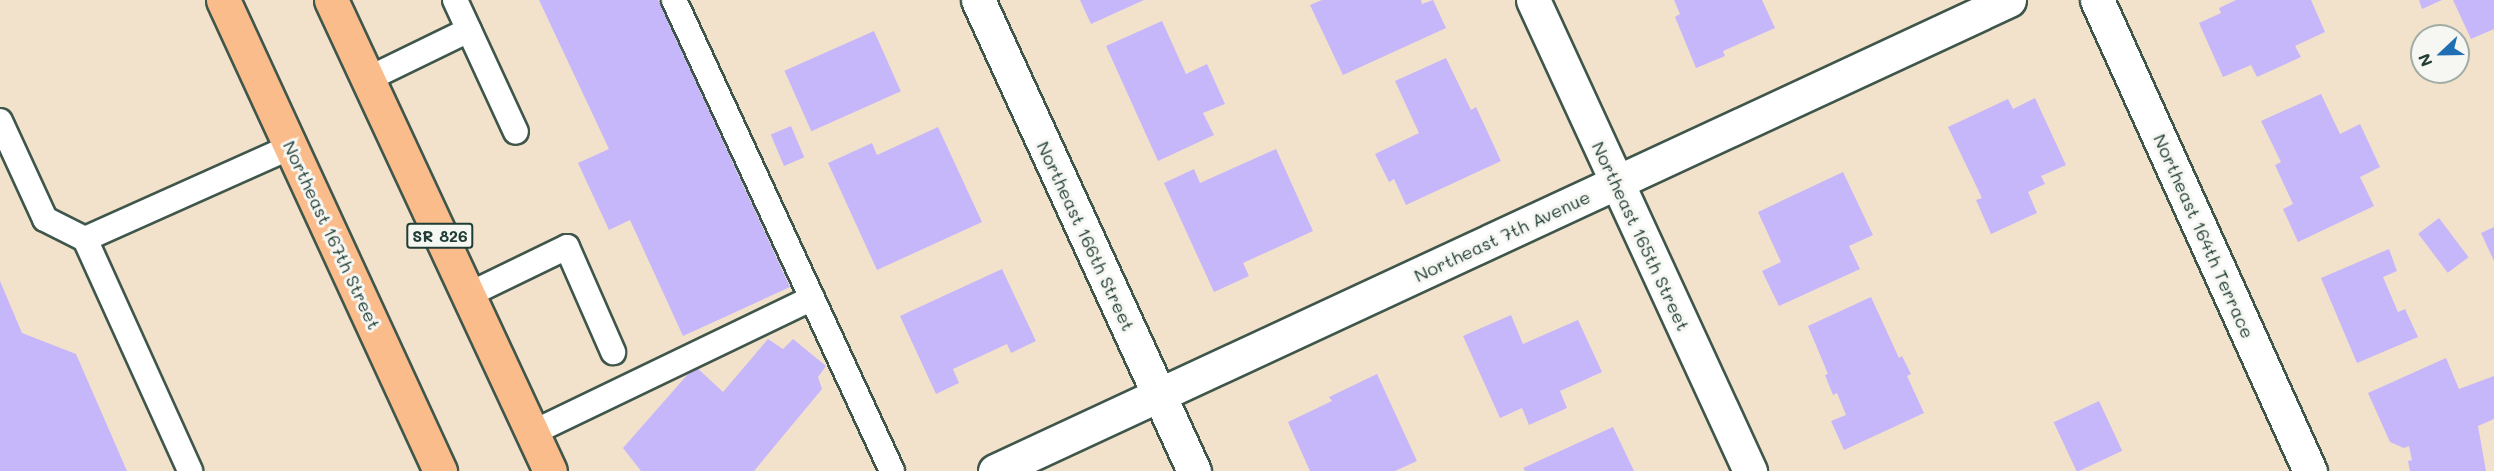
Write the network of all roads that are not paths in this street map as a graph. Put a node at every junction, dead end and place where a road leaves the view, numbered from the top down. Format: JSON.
{"nodes":[{"id":1,"x":223,"y":0,"type":"edge"},
{"id":2,"x":331,"y":0,"type":"edge"},
{"id":3,"x":455,"y":0,"type":"edge"},
{"id":4,"x":674,"y":0,"type":"edge"},
{"id":5,"x":978,"y":0,"type":"edge"},
{"id":6,"x":1533,"y":0,"type":"edge"},
{"id":7,"x":2009,"y":0,"type":"edge"},
{"id":8,"x":2097,"y":0,"type":"edge"},
{"id":9,"x":469,"y":30,"type":"junction"},
{"id":10,"x":368,"y":79,"type":"junction"},
{"id":11,"x":0,"y":121,"type":"edge"},
{"id":12,"x":516,"y":132,"type":"dead end"},
{"id":13,"x":291,"y":147,"type":"junction"},
{"id":14,"x":1616,"y":183,"type":"junction"},
{"id":15,"x":85,"y":239,"type":"junction"},
{"id":16,"x":468,"y":295,"type":"junction"},
{"id":17,"x":812,"y":298,"type":"junction"},
{"id":18,"x":614,"y":352,"type":"dead end"},
{"id":19,"x":1159,"y":395,"type":"junction"},
{"id":20,"x":532,"y":433,"type":"junction"},
{"id":21,"x":190,"y":471,"type":"edge"},
{"id":22,"x":440,"y":471,"type":"edge"},
{"id":23,"x":550,"y":471,"type":"edge"},
{"id":24,"x":892,"y":471,"type":"edge"},
{"id":25,"x":995,"y":471,"type":"edge"},
{"id":26,"x":1194,"y":471,"type":"edge"},
{"id":27,"x":1750,"y":471,"type":"edge"},
{"id":28,"x":2310,"y":471,"type":"edge"}],
"edges":[{"from":1,"to":13,"type":"main road","name":"Northeast 167th Street"},
{"from":2,"to":10,"type":"main road","number":"SR 826"},
{"from":3,"to":9,"type":"lane"},
{"from":4,"to":17,"type":"lane"},
{"from":5,"to":19,"type":"street","name":"Northeast 166th Street"},
{"from":6,"to":14,"type":"street","name":"Northeast 165th Street"},
{"from":7,"to":14,"type":"street","name":"Northeast 7th Avenue"},
{"from":8,"to":28,"type":"street","name":"Northeast 164th Terrace"},
{"from":9,"to":10,"type":"lane"},
{"from":9,"to":12,"type":"lane"},
{"from":10,"to":16,"type":"main road","number":"SR 826"},
{"from":11,"to":15,"type":"lane"},
{"from":13,"to":15,"type":"lane"},
{"from":13,"to":22,"type":"main road","name":"Northeast 167th Street"},
{"from":14,"to":19,"type":"street","name":"Northeast 7th Avenue"},
{"from":14,"to":27,"type":"street","name":"Northeast 165th Street"},
{"from":15,"to":21,"type":"lane"},
{"from":16,"to":18,"type":"lane"},
{"from":16,"to":20,"type":"main road","number":"SR 826"},
{"from":17,"to":20,"type":"lane"},
{"from":17,"to":24,"type":"lane"},
{"from":19,"to":25,"type":"street","name":"Northeast 7th Avenue"},
{"from":19,"to":26,"type":"street","name":"Northeast 166th Street"},
{"from":20,"to":23,"type":"main road","number":"SR 826"}]}
